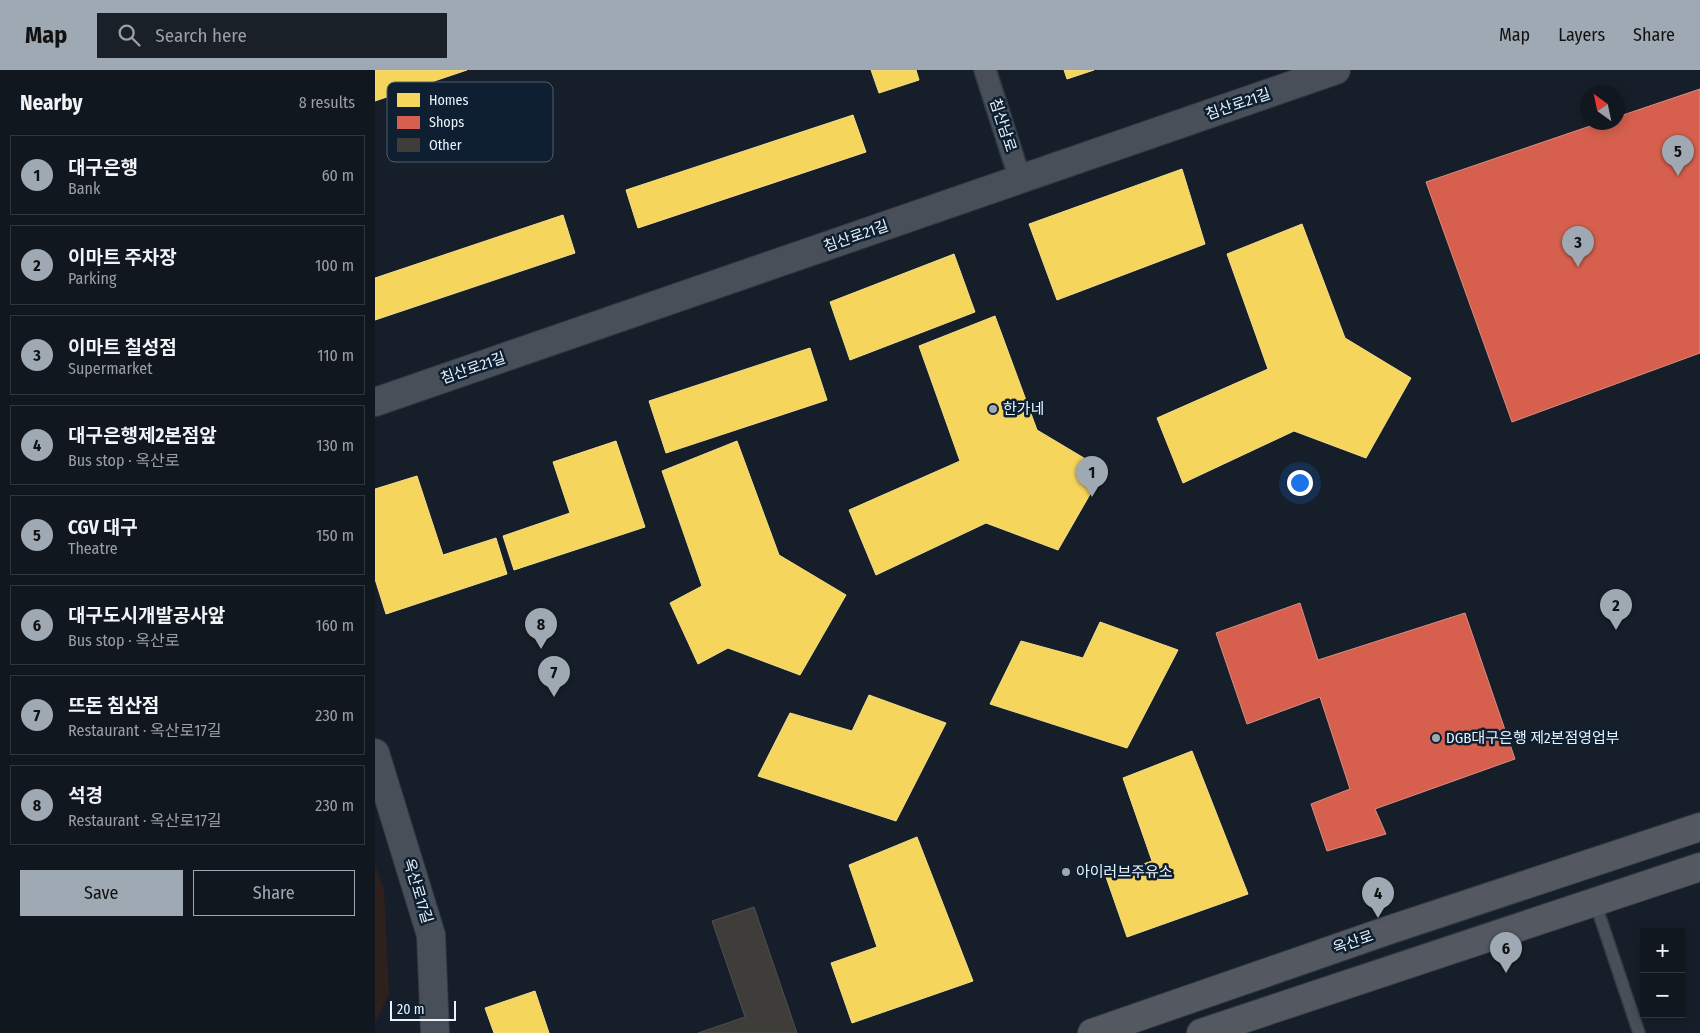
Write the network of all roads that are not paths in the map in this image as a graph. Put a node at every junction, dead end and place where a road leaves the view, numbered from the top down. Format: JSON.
{"nodes":[{"id":1,"x":985,"y":70,"type":"edge"},
{"id":2,"x":1336,"y":70,"type":"edge"},
{"id":3,"x":1020,"y":179,"type":"junction"},
{"id":4,"x":375,"y":402,"type":"edge"},
{"id":5,"x":375,"y":753,"type":"edge"},
{"id":6,"x":1700,"y":827,"type":"edge"},
{"id":7,"x":1700,"y":867,"type":"edge"},
{"id":8,"x":1595,"y":902,"type":"junction"},
{"id":9,"x":435,"y":1033,"type":"edge"},
{"id":10,"x":1092,"y":1033,"type":"edge"},
{"id":11,"x":1201,"y":1033,"type":"edge"},
{"id":12,"x":1639,"y":1033,"type":"edge"}],
"edges":[{"from":1,"to":3,"type":"street","name":"침산남로"},
{"from":2,"to":3,"type":"street","name":"침산로21길"},
{"from":3,"to":4,"type":"street","name":"침산로21길"},
{"from":5,"to":9,"type":"street","name":"옥산로17길"},
{"from":6,"to":10,"type":"main road","name":"옥산로"},
{"from":7,"to":8,"type":"main road"},
{"from":8,"to":11,"type":"main road"},
{"from":8,"to":12,"type":"lane"}]}
